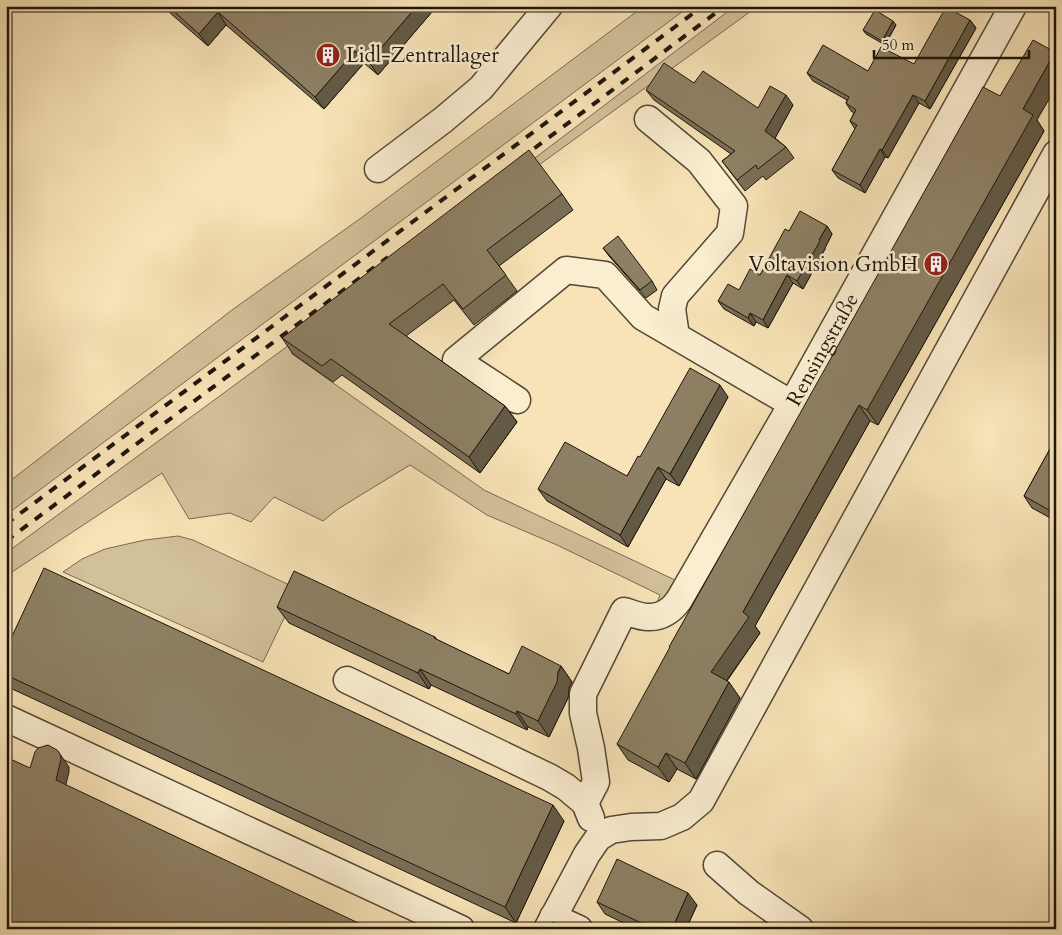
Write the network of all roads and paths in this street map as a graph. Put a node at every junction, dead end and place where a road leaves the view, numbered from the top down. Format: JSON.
{"nodes":[{"id":1,"x":549,"y":6,"type":"edge"},
{"id":2,"x":1013,"y":6,"type":"edge"},
{"id":3,"x":648,"y":119,"type":"dead end"},
{"id":4,"x":1056,"y":154,"type":"edge"},
{"id":5,"x":378,"y":169,"type":"dead end"},
{"id":6,"x":676,"y":336,"type":"junction"},
{"id":7,"x":517,"y":400,"type":"dead end"},
{"id":8,"x":792,"y":404,"type":"junction"},
{"id":9,"x":347,"y":680,"type":"dead end"},
{"id":10,"x":6,"y":718,"type":"edge"},
{"id":11,"x":585,"y":803,"type":"junction"},
{"id":12,"x":598,"y":838,"type":"junction"},
{"id":13,"x":717,"y":865,"type":"dead end"},
{"id":14,"x":550,"y":923,"type":"edge"},
{"id":15,"x":461,"y":929,"type":"edge"},
{"id":16,"x":579,"y":929,"type":"edge"},
{"id":17,"x":800,"y":929,"type":"edge"}],
"edges":[{"from":1,"to":5,"type":"street"},
{"from":2,"to":8,"type":"street","name":"Rensingstraße"},
{"from":3,"to":6,"type":"street"},
{"from":4,"to":12,"type":"street"},
{"from":6,"to":7,"type":"street"},
{"from":6,"to":8,"type":"street"},
{"from":8,"to":11,"type":"street","name":"Rensingstraße"},
{"from":9,"to":11,"type":"street"},
{"from":10,"to":15,"type":"street"},
{"from":11,"to":12,"type":"street"},
{"from":12,"to":14,"type":"street"},
{"from":13,"to":17,"type":"street"},
{"from":14,"to":16,"type":"street"}]}
